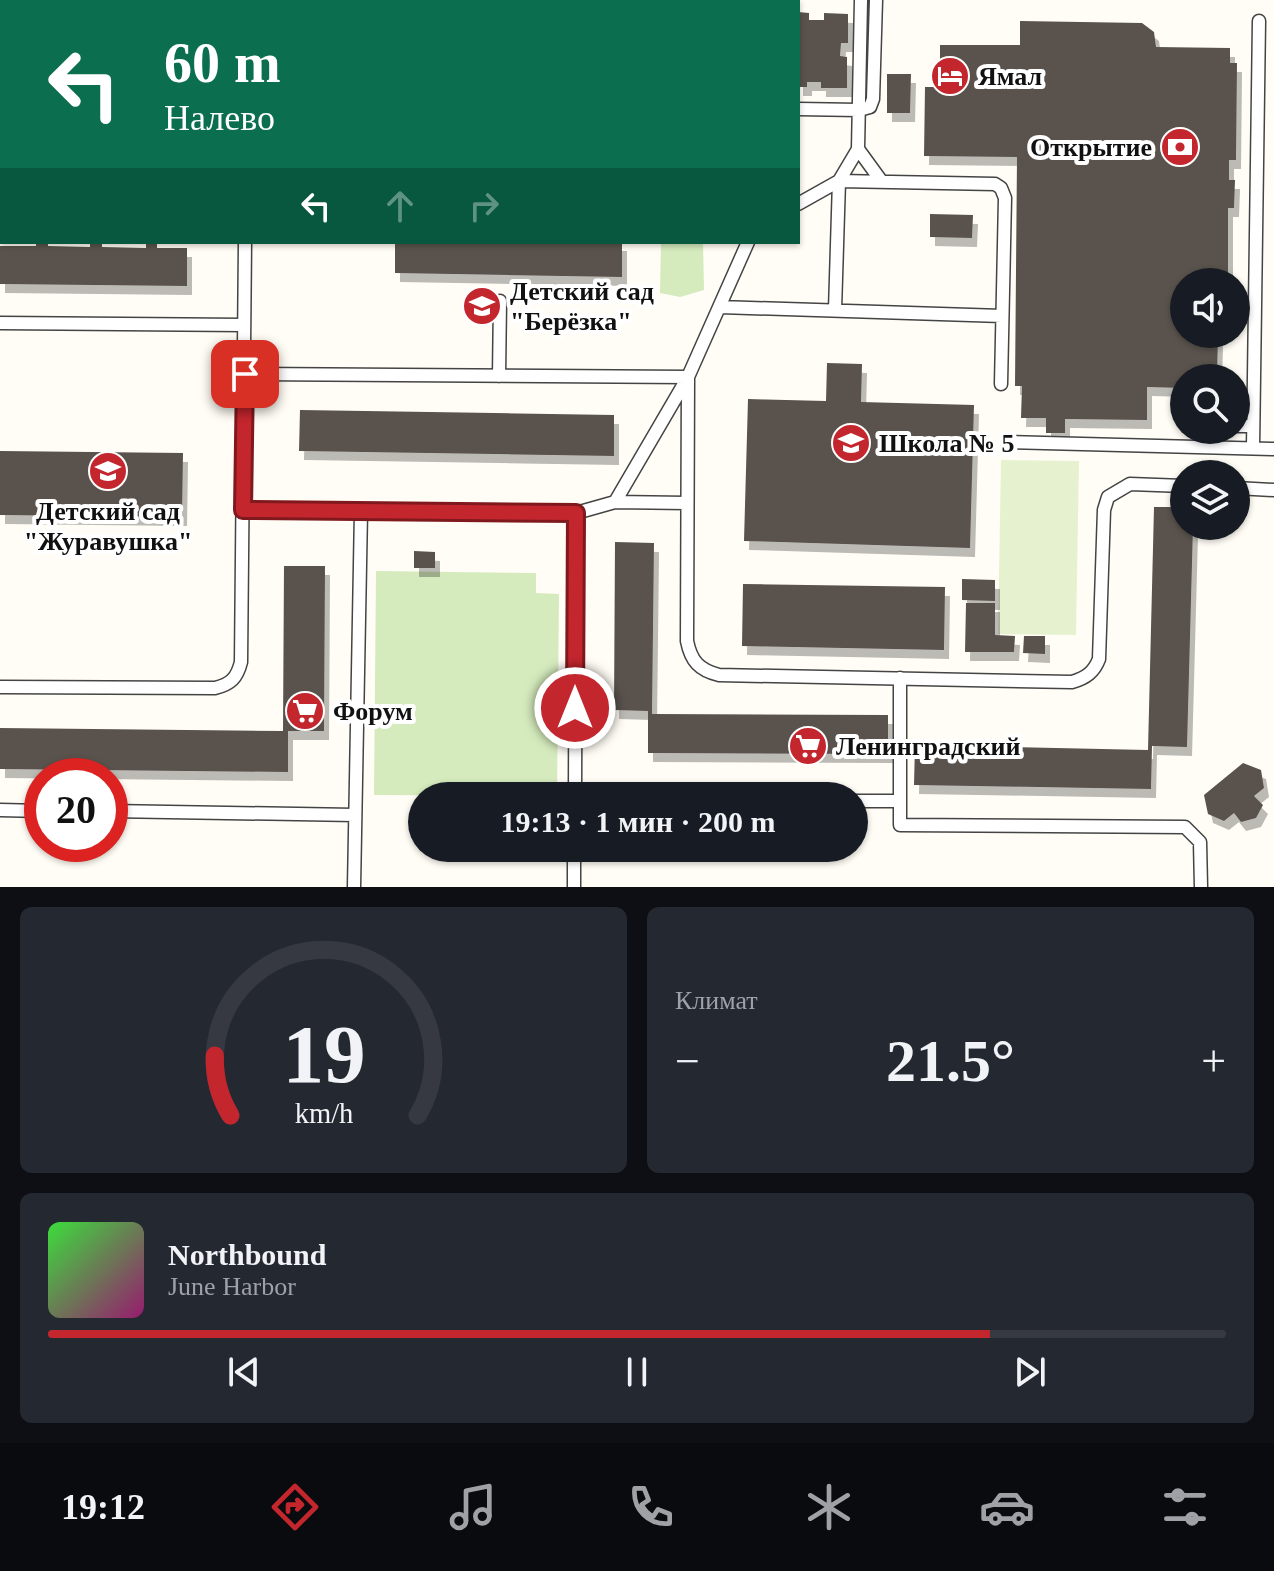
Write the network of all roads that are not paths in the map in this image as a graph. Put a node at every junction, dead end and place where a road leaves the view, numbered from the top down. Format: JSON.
{"nodes":[{"id":1,"x":861,"y":0,"type":"edge"},
{"id":2,"x":876,"y":0,"type":"edge"},
{"id":3,"x":1259,"y":21,"type":"dead end"},
{"id":4,"x":800,"y":109,"type":"edge"},
{"id":5,"x":859,"y":110,"type":"junction"},
{"id":6,"x":858,"y":149,"type":"junction"},
{"id":7,"x":839,"y":181,"type":"junction"},
{"id":8,"x":882,"y":182,"type":"junction"},
{"id":9,"x":800,"y":203,"type":"edge"},
{"id":10,"x":245,"y":244,"type":"edge"},
{"id":11,"x":747,"y":244,"type":"edge"},
{"id":12,"x":500,"y":301,"type":"dead end"},
{"id":13,"x":720,"y":307,"type":"junction"},
{"id":14,"x":835,"y":310,"type":"junction"},
{"id":15,"x":1002,"y":316,"type":"junction"},
{"id":16,"x":0,"y":323,"type":"edge"},
{"id":17,"x":244,"y":325,"type":"junction"},
{"id":18,"x":245,"y":374,"type":"junction"},
{"id":19,"x":499,"y":376,"type":"junction"},
{"id":20,"x":688,"y":377,"type":"junction"},
{"id":21,"x":1001,"y":384,"type":"dead end"},
{"id":22,"x":1253,"y":426,"type":"joint"},
{"id":23,"x":1010,"y":442,"type":"dead end"},
{"id":24,"x":1253,"y":448,"type":"junction"},
{"id":25,"x":1274,"y":449,"type":"edge"},
{"id":26,"x":1170,"y":485,"type":"edge"},
{"id":27,"x":1250,"y":489,"type":"edge"},
{"id":28,"x":1274,"y":490,"type":"edge"},
{"id":29,"x":615,"y":502,"type":"junction"},
{"id":30,"x":687,"y":503,"type":"junction"},
{"id":31,"x":243,"y":510,"type":"junction"},
{"id":32,"x":361,"y":511,"type":"junction"},
{"id":33,"x":576,"y":513,"type":"junction"},
{"id":34,"x":900,"y":678,"type":"junction"},
{"id":35,"x":0,"y":687,"type":"edge"},
{"id":36,"x":575,"y":782,"type":"edge"},
{"id":37,"x":868,"y":801,"type":"edge"},
{"id":38,"x":900,"y":801,"type":"junction"},
{"id":39,"x":0,"y":810,"type":"edge"},
{"id":40,"x":24,"y":811,"type":"edge"},
{"id":41,"x":128,"y":811,"type":"edge"},
{"id":42,"x":355,"y":815,"type":"junction"},
{"id":43,"x":574,"y":862,"type":"edge"},
{"id":44,"x":354,"y":887,"type":"edge"},
{"id":45,"x":574,"y":887,"type":"edge"},
{"id":46,"x":1201,"y":887,"type":"edge"}],
"edges":[{"from":1,"to":5,"type":"lane"},
{"from":2,"to":5,"type":"lane"},
{"from":3,"to":22,"type":"lane"},
{"from":4,"to":5,"type":"lane"},
{"from":5,"to":6,"type":"lane"},
{"from":6,"to":7,"type":"lane"},
{"from":6,"to":8,"type":"lane"},
{"from":7,"to":8,"type":"lane"},
{"from":7,"to":9,"type":"lane"},
{"from":7,"to":14,"type":"lane"},
{"from":8,"to":15,"type":"lane"},
{"from":10,"to":17,"type":"lane"},
{"from":11,"to":13,"type":"lane"},
{"from":12,"to":19,"type":"lane"},
{"from":13,"to":14,"type":"lane"},
{"from":13,"to":20,"type":"lane"},
{"from":14,"to":15,"type":"lane"},
{"from":15,"to":21,"type":"lane"},
{"from":16,"to":17,"type":"lane"},
{"from":17,"to":18,"type":"lane"},
{"from":18,"to":19,"type":"lane"},
{"from":18,"to":31,"type":"lane"},
{"from":19,"to":20,"type":"lane"},
{"from":20,"to":29,"type":"lane"},
{"from":20,"to":30,"type":"lane"},
{"from":22,"to":24,"type":"lane"},
{"from":23,"to":24,"type":"lane"},
{"from":24,"to":25,"type":"lane"},
{"from":26,"to":34,"type":"lane"},
{"from":27,"to":28,"type":"lane"},
{"from":29,"to":30,"type":"lane"},
{"from":29,"to":33,"type":"lane"},
{"from":30,"to":34,"type":"lane"},
{"from":31,"to":32,"type":"lane"},
{"from":31,"to":35,"type":"lane"},
{"from":32,"to":33,"type":"lane"},
{"from":32,"to":42,"type":"lane"},
{"from":33,"to":36,"type":"lane"},
{"from":34,"to":38,"type":"lane"},
{"from":37,"to":38,"type":"lane"},
{"from":38,"to":46,"type":"lane"},
{"from":39,"to":40,"type":"lane"},
{"from":41,"to":42,"type":"lane"},
{"from":42,"to":44,"type":"lane"},
{"from":43,"to":45,"type":"lane"}]}
